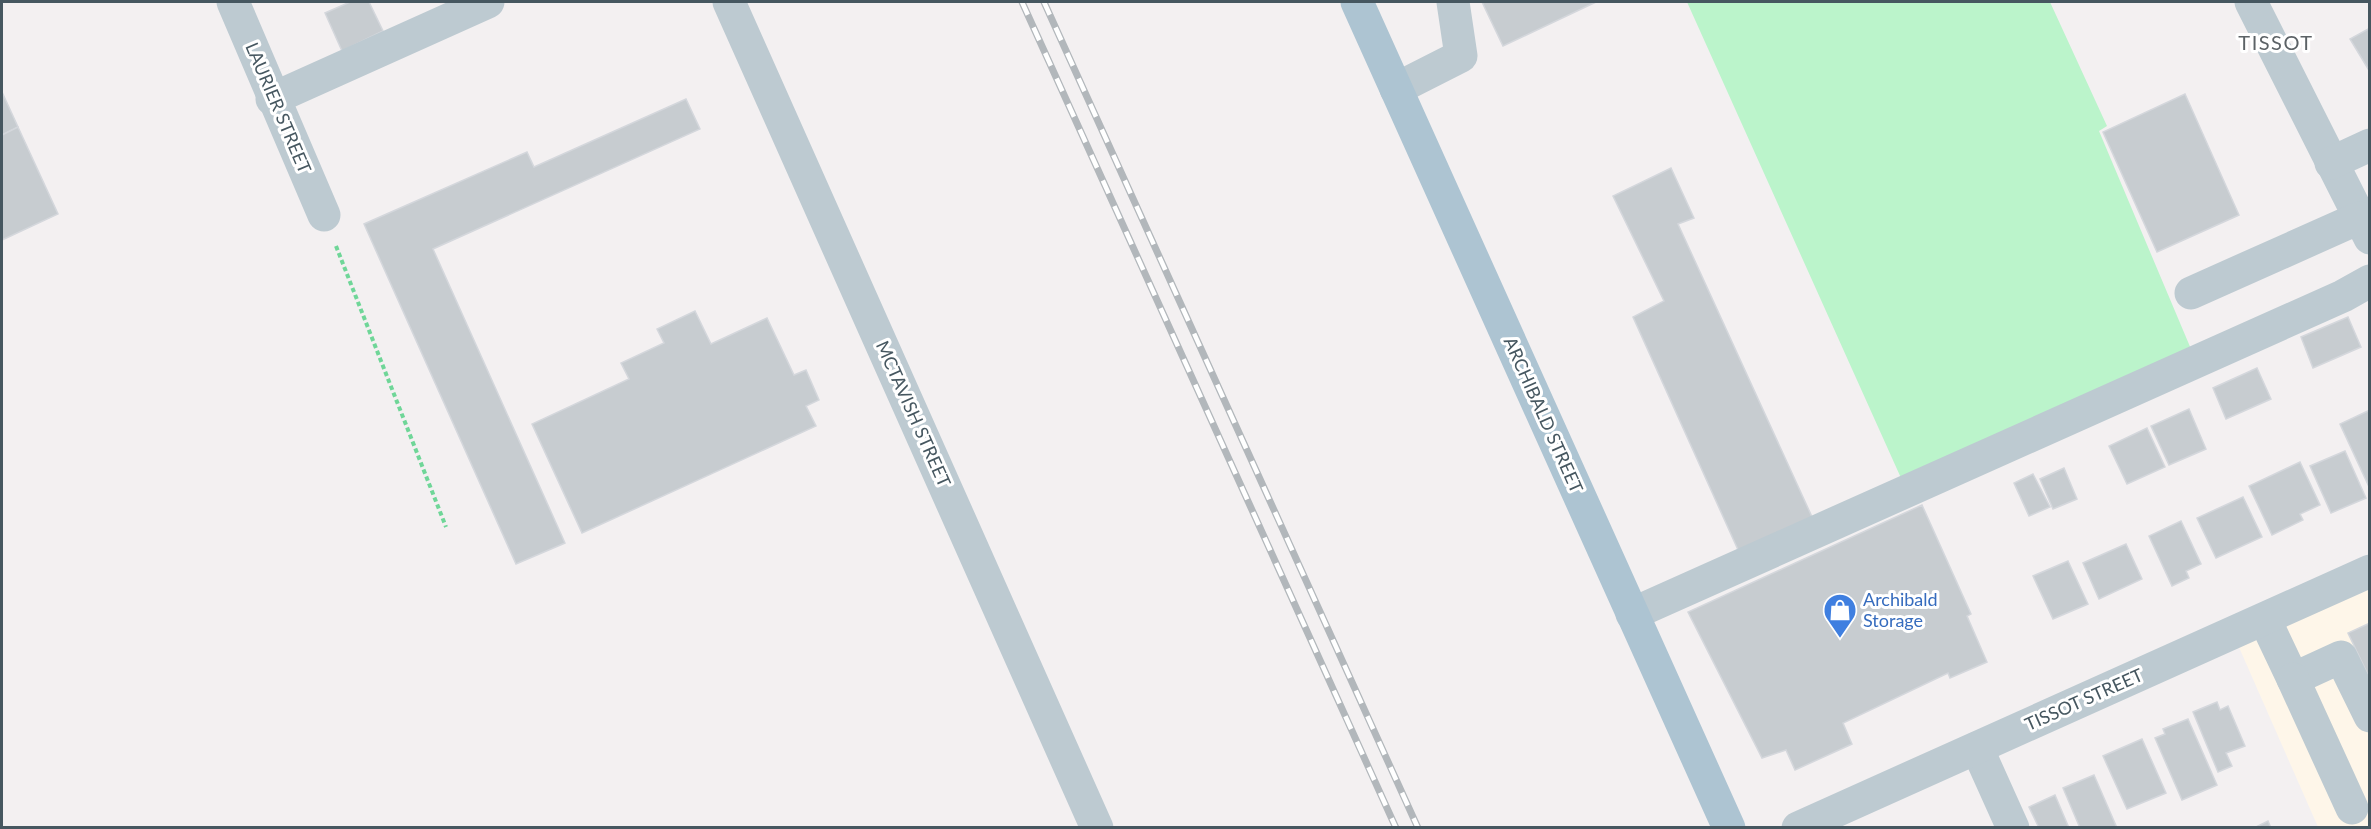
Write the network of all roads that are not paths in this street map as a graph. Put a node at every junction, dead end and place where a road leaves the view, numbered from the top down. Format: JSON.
{"nodes":[{"id":1,"x":233,"y":2,"type":"edge"},
{"id":2,"x":488,"y":2,"type":"edge"},
{"id":3,"x":729,"y":2,"type":"edge"},
{"id":4,"x":1357,"y":2,"type":"edge"},
{"id":5,"x":1453,"y":2,"type":"edge"},
{"id":6,"x":2251,"y":2,"type":"edge"},
{"id":7,"x":1396,"y":89,"type":"junction"},
{"id":8,"x":272,"y":99,"type":"junction"},
{"id":9,"x":2370,"y":145,"type":"edge"},
{"id":10,"x":2331,"y":163,"type":"junction"},
{"id":11,"x":324,"y":215,"type":"road end"},
{"id":12,"x":2364,"y":228,"type":"edge"},
{"id":13,"x":2370,"y":282,"type":"edge"},
{"id":14,"x":2191,"y":293,"type":"dead end"},
{"id":15,"x":2370,"y":571,"type":"edge"},
{"id":16,"x":1632,"y":614,"type":"junction"},
{"id":17,"x":2265,"y":620,"type":"junction"},
{"id":18,"x":2293,"y":679,"type":"junction"},
{"id":19,"x":2370,"y":716,"type":"edge"},
{"id":20,"x":1977,"y":748,"type":"junction"},
{"id":21,"x":2361,"y":812,"type":"edge"},
{"id":22,"x":1097,"y":828,"type":"edge"},
{"id":23,"x":1729,"y":828,"type":"edge"},
{"id":24,"x":1798,"y":828,"type":"edge"},
{"id":25,"x":2013,"y":828,"type":"edge"}],
"edges":[{"from":1,"to":8,"type":"street","name":"LAURIER STREET"},
{"from":2,"to":8,"type":"street"},
{"from":3,"to":22,"type":"street","name":"MCTAVISH STREET"},
{"from":4,"to":7,"type":"main road","name":"ARCHIBALD STREET"},
{"from":5,"to":7,"type":"street"},
{"from":6,"to":10,"type":"street"},
{"from":7,"to":16,"type":"main road","name":"ARCHIBALD STREET"},
{"from":8,"to":11,"type":"street","name":"LAURIER STREET"},
{"from":9,"to":10,"type":"street"},
{"from":10,"to":12,"type":"street"},
{"from":12,"to":14,"type":"street"},
{"from":13,"to":16,"type":"street"},
{"from":15,"to":17,"type":"street","name":"TISSOT STREET"},
{"from":16,"to":23,"type":"main road","name":"ARCHIBALD STREET"},
{"from":17,"to":18,"type":"street"},
{"from":17,"to":20,"type":"street","name":"TISSOT STREET"},
{"from":18,"to":19,"type":"street"},
{"from":18,"to":21,"type":"street"},
{"from":20,"to":24,"type":"street","name":"TISSOT STREET"},
{"from":20,"to":25,"type":"street"}]}
